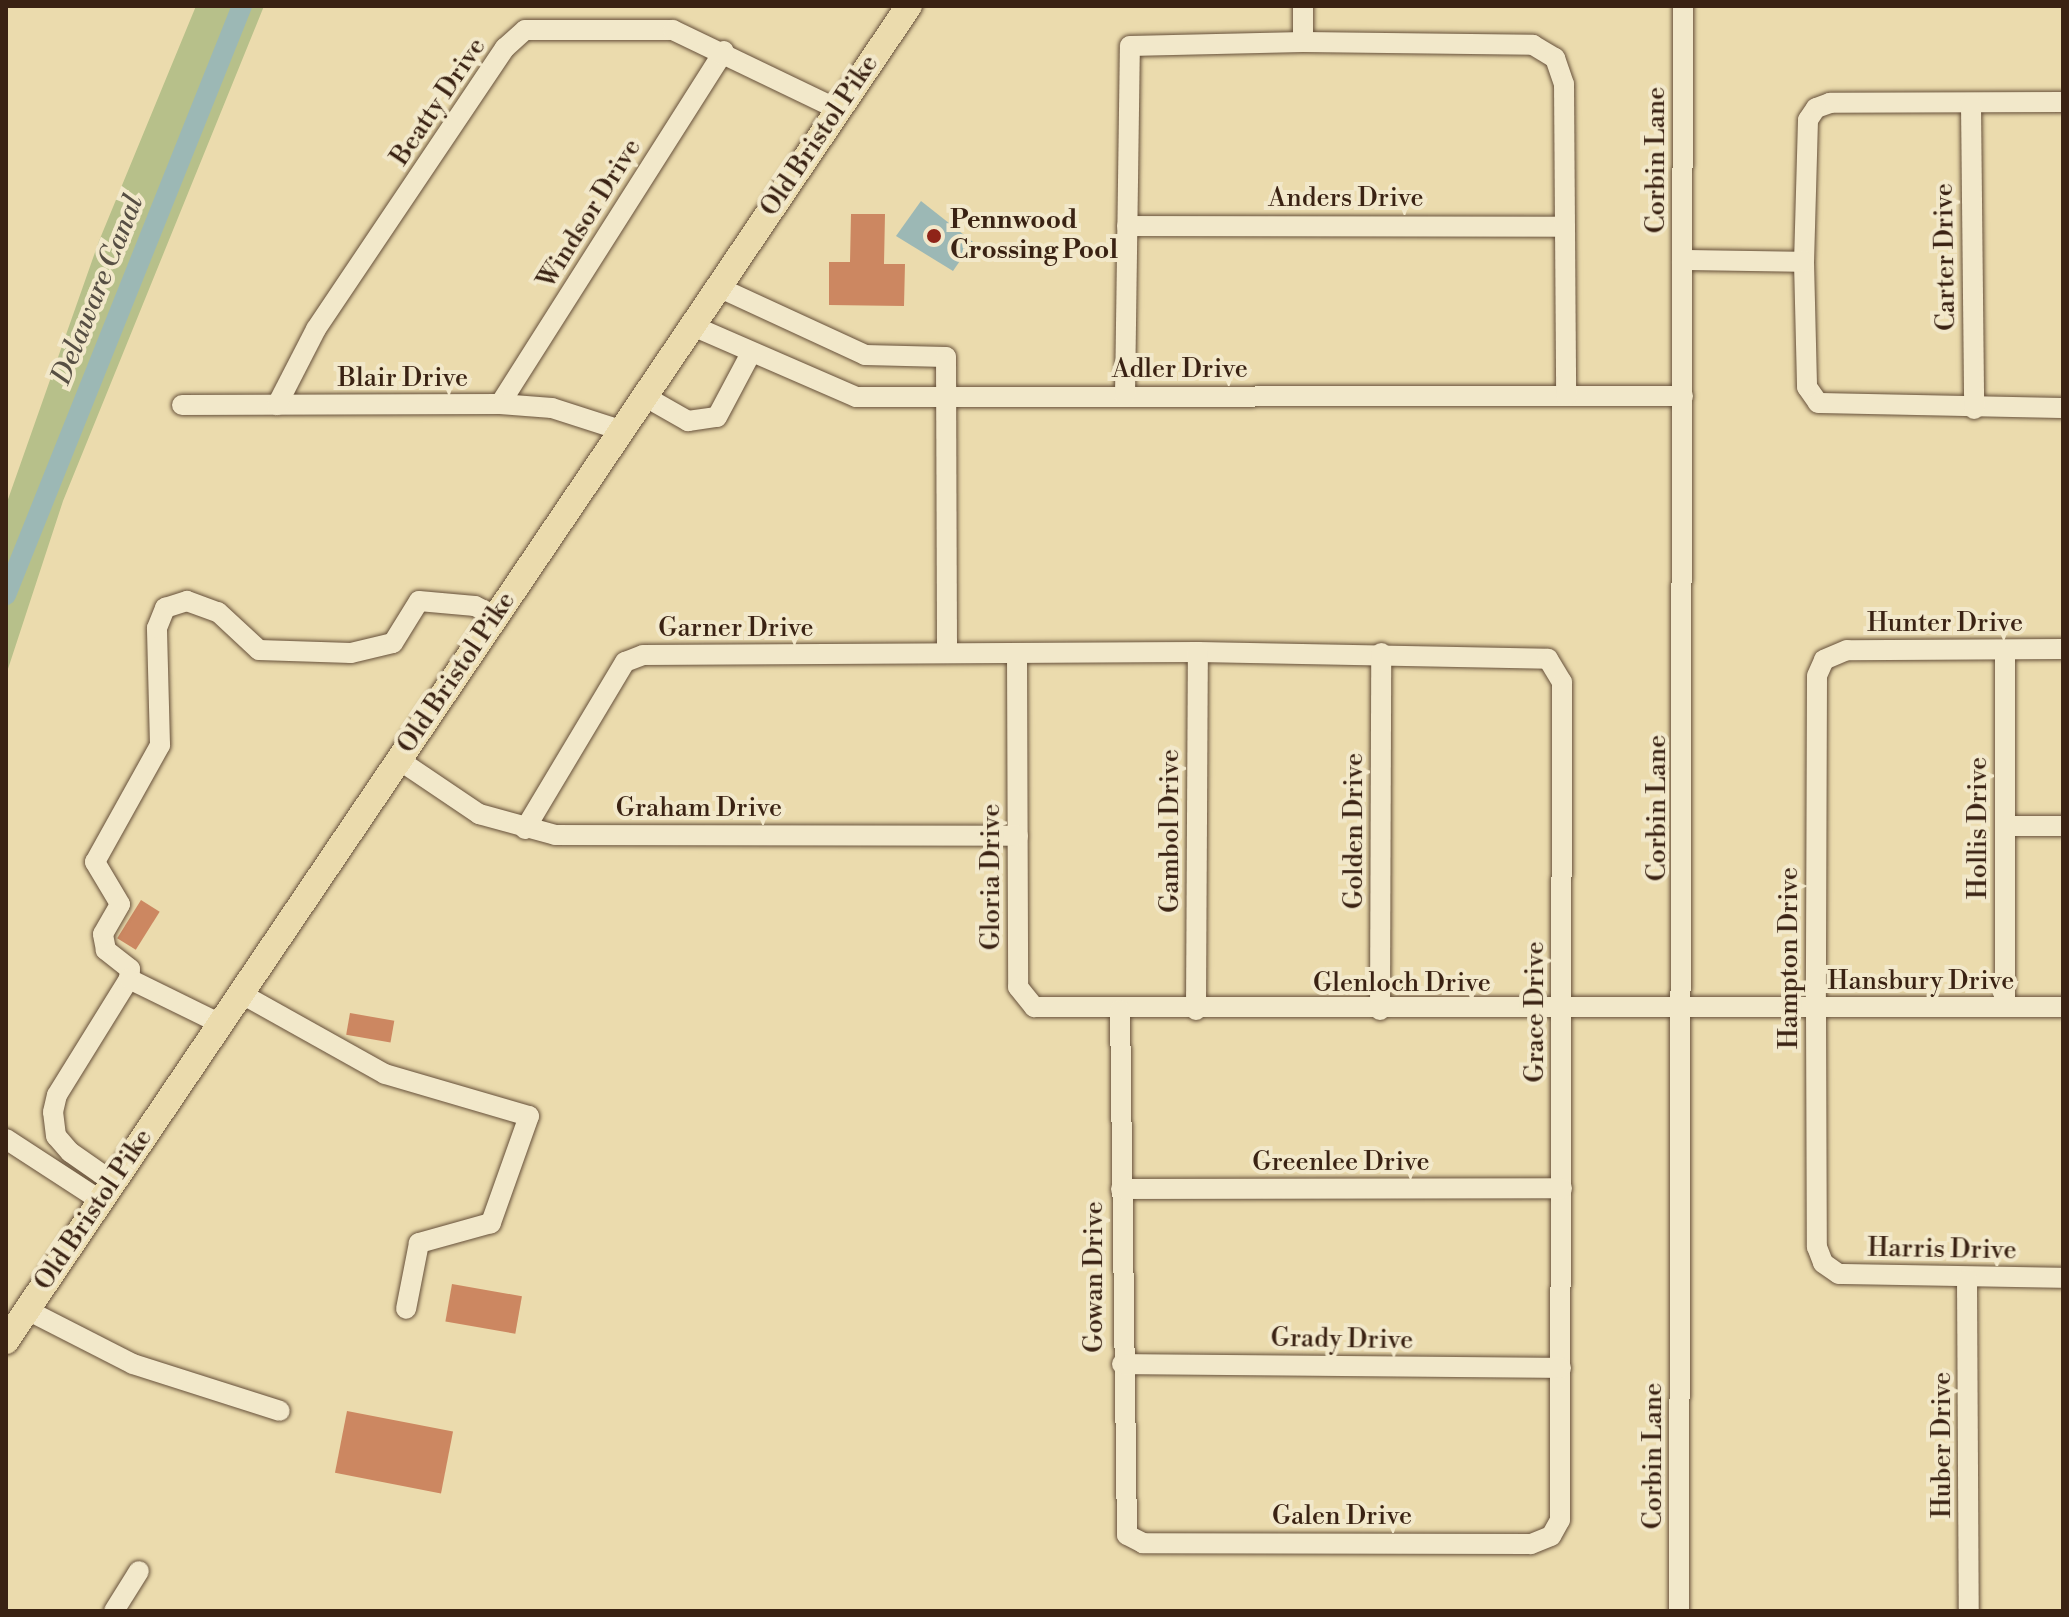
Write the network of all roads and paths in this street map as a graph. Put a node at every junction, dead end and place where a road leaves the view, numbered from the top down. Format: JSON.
{"nodes":[{"id":1,"x":909,"y":6,"type":"edge"},
{"id":2,"x":1303,"y":6,"type":"edge"},
{"id":3,"x":1683,"y":6,"type":"edge"},
{"id":4,"x":1303,"y":42,"type":"junction"},
{"id":5,"x":724,"y":51,"type":"junction"},
{"id":6,"x":2063,"y":102,"type":"edge"},
{"id":7,"x":1971,"y":104,"type":"junction"},
{"id":8,"x":837,"y":109,"type":"junction"},
{"id":9,"x":1127,"y":226,"type":"junction"},
{"id":10,"x":1565,"y":227,"type":"junction"},
{"id":11,"x":1682,"y":260,"type":"junction"},
{"id":12,"x":1804,"y":262,"type":"junction"},
{"id":13,"x":718,"y":287,"type":"junction"},
{"id":14,"x":693,"y":326,"type":"junction"},
{"id":15,"x":751,"y":353,"type":"junction"},
{"id":16,"x":644,"y":396,"type":"junction"},
{"id":17,"x":1125,"y":396,"type":"junction"},
{"id":18,"x":1566,"y":396,"type":"junction"},
{"id":19,"x":1683,"y":396,"type":"junction"},
{"id":20,"x":947,"y":397,"type":"junction"},
{"id":21,"x":500,"y":404,"type":"junction"},
{"id":22,"x":182,"y":405,"type":"dead end"},
{"id":23,"x":277,"y":405,"type":"junction"},
{"id":24,"x":2063,"y":408,"type":"edge"},
{"id":25,"x":1974,"y":409,"type":"junction"},
{"id":26,"x":620,"y":430,"type":"junction"},
{"id":27,"x":495,"y":616,"type":"junction"},
{"id":28,"x":2063,"y":649,"type":"edge"},
{"id":29,"x":2005,"y":650,"type":"junction"},
{"id":30,"x":1198,"y":652,"type":"junction"},
{"id":31,"x":947,"y":653,"type":"junction"},
{"id":32,"x":1017,"y":653,"type":"junction"},
{"id":33,"x":1381,"y":653,"type":"junction"},
{"id":34,"x":1828,"y":656,"type":"joint"},
{"id":35,"x":399,"y":760,"type":"junction"},
{"id":36,"x":2005,"y":826,"type":"junction"},
{"id":37,"x":2063,"y":826,"type":"edge"},
{"id":38,"x":525,"y":829,"type":"junction"},
{"id":39,"x":1018,"y":836,"type":"junction"},
{"id":40,"x":129,"y":979,"type":"junction"},
{"id":41,"x":240,"y":993,"type":"junction"},
{"id":42,"x":2005,"y":1007,"type":"junction"},
{"id":43,"x":2063,"y":1007,"type":"edge"},
{"id":44,"x":1816,"y":1008,"type":"junction"},
{"id":45,"x":1562,"y":1009,"type":"junction"},
{"id":46,"x":1120,"y":1010,"type":"junction"},
{"id":47,"x":1196,"y":1010,"type":"junction"},
{"id":48,"x":1380,"y":1010,"type":"junction"},
{"id":49,"x":1683,"y":1010,"type":"junction"},
{"id":50,"x":219,"y":1023,"type":"junction"},
{"id":51,"x":6,"y":1139,"type":"edge"},
{"id":52,"x":1562,"y":1188,"type":"junction"},
{"id":53,"x":1121,"y":1189,"type":"junction"},
{"id":54,"x":107,"y":1191,"type":"junction"},
{"id":55,"x":1823,"y":1263,"type":"joint"},
{"id":56,"x":2063,"y":1278,"type":"edge"},
{"id":57,"x":1967,"y":1279,"type":"junction"},
{"id":58,"x":406,"y":1309,"type":"dead end"},
{"id":59,"x":27,"y":1310,"type":"junction"},
{"id":60,"x":6,"y":1341,"type":"edge"},
{"id":61,"x":1122,"y":1364,"type":"junction"},
{"id":62,"x":1561,"y":1368,"type":"junction"},
{"id":63,"x":280,"y":1411,"type":"dead end"},
{"id":64,"x":1551,"y":1536,"type":"joint"},
{"id":65,"x":1133,"y":1540,"type":"joint"},
{"id":66,"x":139,"y":1571,"type":"dead end"},
{"id":67,"x":114,"y":1611,"type":"edge"},
{"id":68,"x":1679,"y":1611,"type":"edge"},
{"id":69,"x":1969,"y":1611,"type":"edge"}],
"edges":[{"from":1,"to":8,"type":"main road","name":"Old Bristol Pike"},
{"from":2,"to":4,"type":"street"},
{"from":3,"to":11,"type":"street","name":"Corbin Lane"},
{"from":4,"to":9,"type":"street"},
{"from":4,"to":10,"type":"street"},
{"from":5,"to":8,"type":"street","name":"Beatty Drive"},
{"from":5,"to":21,"type":"street","name":"Windsor Drive"},
{"from":5,"to":23,"type":"street","name":"Beatty Drive"},
{"from":6,"to":7,"type":"street"},
{"from":7,"to":12,"type":"street"},
{"from":7,"to":25,"type":"street","name":"Carter Drive"},
{"from":8,"to":13,"type":"main road","name":"Old Bristol Pike"},
{"from":9,"to":10,"type":"street","name":"Anders Drive"},
{"from":9,"to":17,"type":"street"},
{"from":10,"to":18,"type":"street"},
{"from":11,"to":12,"type":"street"},
{"from":11,"to":19,"type":"street","name":"Corbin Lane"},
{"from":12,"to":25,"type":"street"},
{"from":13,"to":14,"type":"main road","name":"Old Bristol Pike"},
{"from":13,"to":20,"type":"street"},
{"from":14,"to":15,"type":"street","name":"Adler Drive"},
{"from":14,"to":16,"type":"main road","name":"Old Bristol Pike"},
{"from":15,"to":16,"type":"street"},
{"from":15,"to":20,"type":"street","name":"Adler Drive"},
{"from":16,"to":26,"type":"main road","name":"Old Bristol Pike"},
{"from":17,"to":18,"type":"street","name":"Adler Drive"},
{"from":17,"to":20,"type":"street","name":"Adler Drive"},
{"from":18,"to":19,"type":"street","name":"Adler Drive"},
{"from":19,"to":49,"type":"street","name":"Corbin Lane"},
{"from":20,"to":31,"type":"street"},
{"from":21,"to":23,"type":"street","name":"Blair Drive"},
{"from":21,"to":26,"type":"street","name":"Blair Drive"},
{"from":22,"to":23,"type":"street","name":"Blair Drive"},
{"from":24,"to":25,"type":"street"},
{"from":26,"to":27,"type":"main road","name":"Old Bristol Pike"},
{"from":27,"to":35,"type":"main road","name":"Old Bristol Pike"},
{"from":27,"to":40,"type":"street"},
{"from":28,"to":29,"type":"street","name":"Hunter Drive"},
{"from":29,"to":34,"type":"street","name":"Hunter Drive"},
{"from":29,"to":36,"type":"street","name":"Hollis Drive"},
{"from":30,"to":32,"type":"street","name":"Garner Drive"},
{"from":30,"to":33,"type":"street","name":"Garner Drive"},
{"from":30,"to":47,"type":"street","name":"Gambol Drive"},
{"from":31,"to":32,"type":"street","name":"Garner Drive"},
{"from":31,"to":38,"type":"street","name":"Garner Drive"},
{"from":32,"to":39,"type":"street","name":"Gloria Drive"},
{"from":33,"to":45,"type":"street","name":"Grace Drive"},
{"from":33,"to":48,"type":"street","name":"Golden Drive"},
{"from":34,"to":44,"type":"street","name":"Hampton Drive"},
{"from":35,"to":38,"type":"street","name":"Graham Drive"},
{"from":35,"to":41,"type":"main road","name":"Old Bristol Pike"},
{"from":36,"to":37,"type":"street"},
{"from":36,"to":42,"type":"street","name":"Hollis Drive"},
{"from":38,"to":39,"type":"street","name":"Graham Drive"},
{"from":39,"to":46,"type":"street","name":"Gloria Drive"},
{"from":40,"to":50,"type":"street"},
{"from":40,"to":54,"type":"street"},
{"from":41,"to":50,"type":"main road","name":"Old Bristol Pike"},
{"from":41,"to":58,"type":"street"},
{"from":42,"to":43,"type":"street","name":"Hansbury Drive"},
{"from":42,"to":44,"type":"street","name":"Hansbury Drive"},
{"from":44,"to":49,"type":"street","name":"Hansbury Drive"},
{"from":44,"to":55,"type":"street","name":"Hampton Drive"},
{"from":45,"to":48,"type":"street","name":"Glenloch Drive"},
{"from":45,"to":49,"type":"street","name":"Glenloch Drive"},
{"from":45,"to":52,"type":"street","name":"Grace Drive"},
{"from":46,"to":47,"type":"street","name":"Glenloch Drive"},
{"from":46,"to":53,"type":"street","name":"Gowan Drive"},
{"from":47,"to":48,"type":"street","name":"Glenloch Drive"},
{"from":49,"to":68,"type":"street","name":"Corbin Lane"},
{"from":50,"to":54,"type":"main road","name":"Old Bristol Pike"},
{"from":51,"to":54,"type":"street"},
{"from":52,"to":53,"type":"street","name":"Greenlee Drive"},
{"from":52,"to":62,"type":"street","name":"Grace Drive"},
{"from":53,"to":61,"type":"street","name":"Gowan Drive"},
{"from":54,"to":59,"type":"main road","name":"Old Bristol Pike"},
{"from":55,"to":57,"type":"street","name":"Harris Drive"},
{"from":56,"to":57,"type":"street","name":"Harris Drive"},
{"from":57,"to":69,"type":"street","name":"Huber Drive"},
{"from":59,"to":60,"type":"main road","name":"Old Bristol Pike"},
{"from":59,"to":63,"type":"street"},
{"from":61,"to":62,"type":"street","name":"Grady Drive"},
{"from":61,"to":65,"type":"street","name":"Gowan Drive"},
{"from":62,"to":64,"type":"street","name":"Grace Drive"},
{"from":64,"to":65,"type":"street","name":"Galen Drive"},
{"from":66,"to":67,"type":"street"}]}
